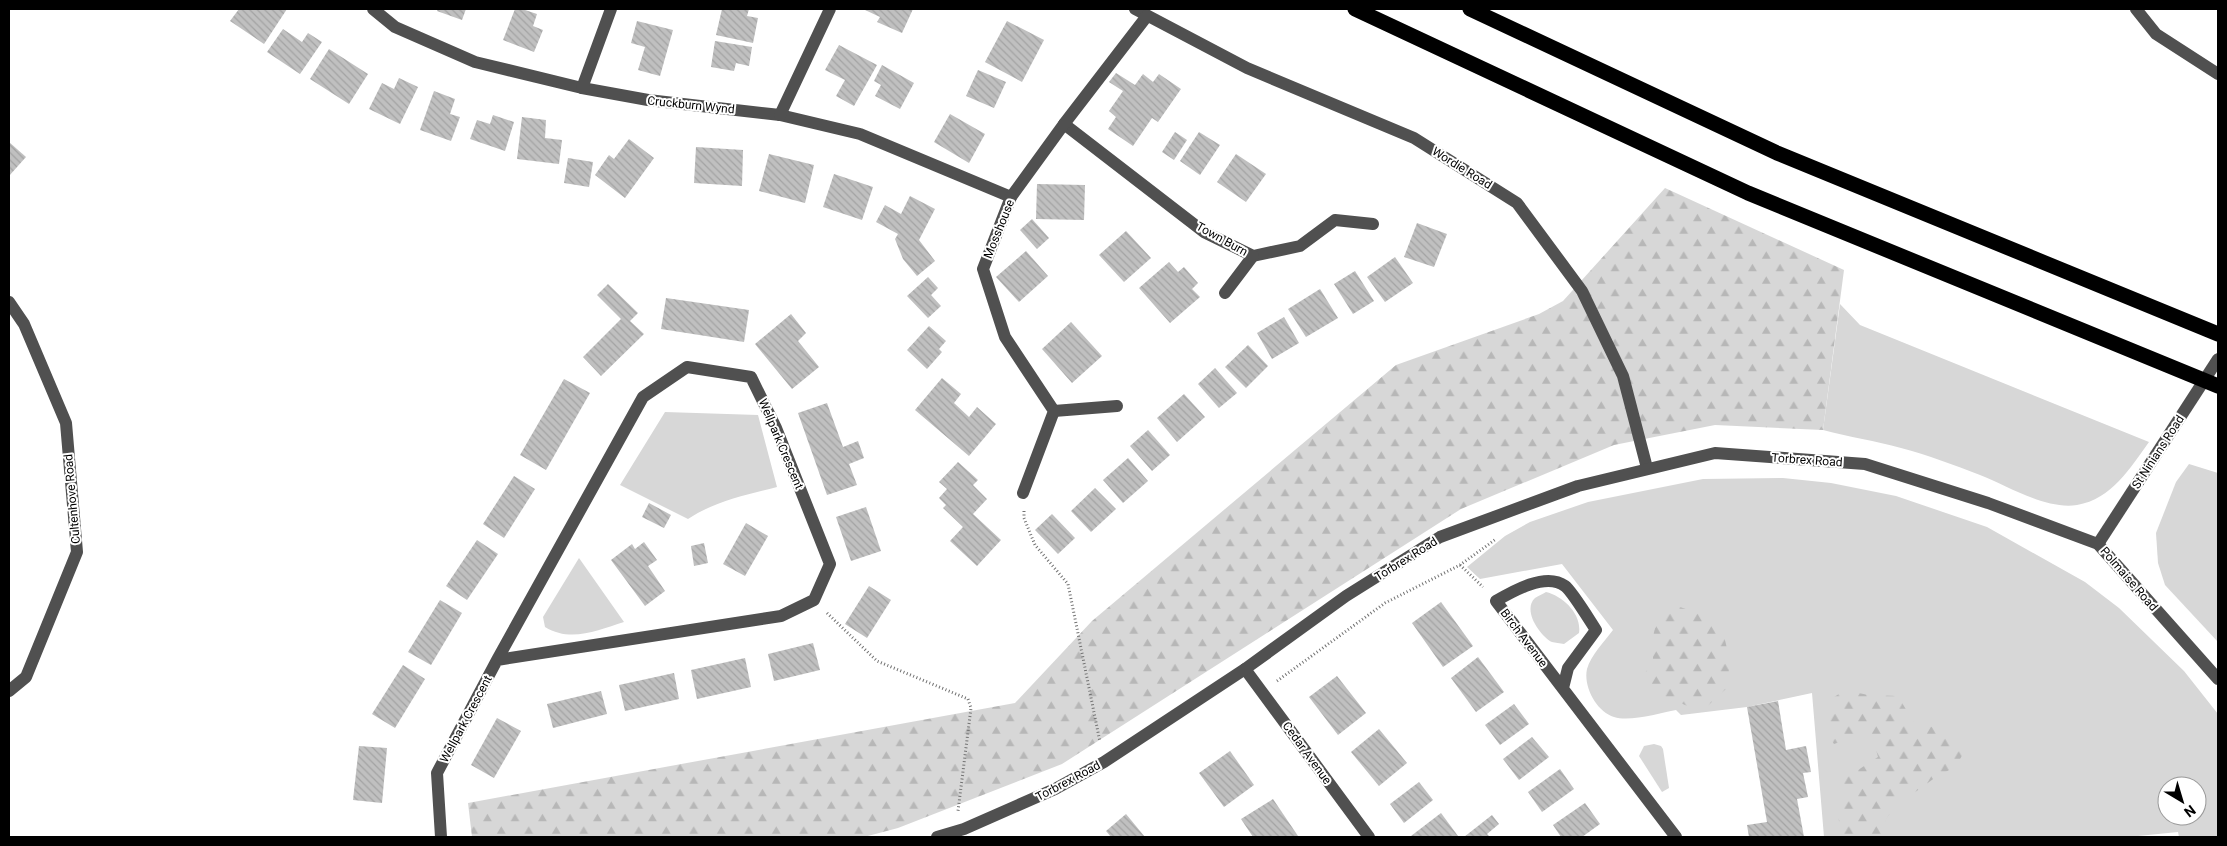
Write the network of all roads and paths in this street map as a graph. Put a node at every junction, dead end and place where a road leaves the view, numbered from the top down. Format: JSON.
{"nodes":[{"id":1,"x":373,"y":9,"type":"edge"},
{"id":2,"x":611,"y":9,"type":"edge"},
{"id":3,"x":830,"y":9,"type":"edge"},
{"id":4,"x":1135,"y":9,"type":"edge"},
{"id":5,"x":1355,"y":9,"type":"edge"},
{"id":6,"x":1470,"y":9,"type":"edge"},
{"id":7,"x":2136,"y":9,"type":"edge"},
{"id":8,"x":1147,"y":16,"type":"junction"},
{"id":9,"x":2218,"y":74,"type":"edge"},
{"id":10,"x":582,"y":88,"type":"junction"},
{"id":11,"x":780,"y":115,"type":"junction"},
{"id":12,"x":1064,"y":124,"type":"junction"},
{"id":13,"x":1011,"y":198,"type":"junction"},
{"id":14,"x":1373,"y":224,"type":"dead end"},
{"id":15,"x":1253,"y":256,"type":"junction"},
{"id":16,"x":1225,"y":293,"type":"dead end"},
{"id":17,"x":9,"y":302,"type":"edge"},
{"id":18,"x":2218,"y":334,"type":"edge"},
{"id":19,"x":2218,"y":359,"type":"edge"},
{"id":20,"x":2218,"y":386,"type":"edge"},
{"id":21,"x":1117,"y":406,"type":"dead end"},
{"id":22,"x":1054,"y":411,"type":"junction"},
{"id":23,"x":1648,"y":468,"type":"junction"},
{"id":24,"x":1023,"y":492,"type":"joint"},
{"id":25,"x":1988,"y":503,"type":"joint"},
{"id":26,"x":1500,"y":536,"type":"dead end"},
{"id":27,"x":2098,"y":544,"type":"junction"},
{"id":28,"x":1460,"y":565,"type":"junction"},
{"id":29,"x":814,"y":600,"type":"junction"},
{"id":30,"x":1496,"y":601,"type":"junction"},
{"id":31,"x":497,"y":660,"type":"junction"},
{"id":32,"x":1245,"y":669,"type":"junction"},
{"id":33,"x":2218,"y":680,"type":"edge"},
{"id":34,"x":1563,"y":688,"type":"junction"},
{"id":35,"x":9,"y":690,"type":"edge"},
{"id":36,"x":1262,"y":692,"type":"junction"},
{"id":37,"x":1104,"y":762,"type":"junction"},
{"id":38,"x":955,"y":831,"type":"junction"},
{"id":39,"x":441,"y":837,"type":"edge"},
{"id":40,"x":937,"y":837,"type":"edge"},
{"id":41,"x":1369,"y":837,"type":"edge"},
{"id":42,"x":1676,"y":837,"type":"edge"}],
"edges":[{"from":1,"to":10,"type":"street","name":"Cruckburn Wynd"},
{"from":2,"to":10,"type":"street"},
{"from":3,"to":11,"type":"street"},
{"from":4,"to":8,"type":"street","name":"Wordie Road"},
{"from":5,"to":20,"type":"highway"},
{"from":6,"to":18,"type":"highway"},
{"from":7,"to":9,"type":"street"},
{"from":8,"to":12,"type":"street","name":"Mosshouse"},
{"from":8,"to":23,"type":"street","name":"Wordie Road"},
{"from":10,"to":11,"type":"street","name":"Cruckburn Wynd"},
{"from":11,"to":13,"type":"street","name":"Cruckburn Wynd"},
{"from":12,"to":13,"type":"street","name":"Mosshouse"},
{"from":12,"to":15,"type":"street","name":"Town Burn"},
{"from":13,"to":22,"type":"street","name":"Mosshouse"},
{"from":14,"to":15,"type":"street","name":"Town Burn"},
{"from":15,"to":16,"type":"street"},
{"from":17,"to":35,"type":"street","name":"Cultenhove Road"},
{"from":19,"to":27,"type":"street","name":"St Ninians Road"},
{"from":21,"to":22,"type":"street"},
{"from":22,"to":24,"type":"street"},
{"from":23,"to":25,"type":"street","name":"Torbrex Road"},
{"from":23,"to":32,"type":"street","name":"Torbrex Road"},
{"from":24,"to":37,"type":"path"},
{"from":25,"to":27,"type":"street","name":"Polmaise Road"},
{"from":26,"to":28,"type":"path"},
{"from":27,"to":33,"type":"street","name":"Polmaise Road"},
{"from":28,"to":30,"type":"path"},
{"from":28,"to":36,"type":"path"},
{"from":29,"to":31,"type":"street","name":"Wellpark Crescent"},
{"from":29,"to":31,"type":"street","name":"Wellpark Crescent"},
{"from":29,"to":38,"type":"path"},
{"from":30,"to":34,"type":"street","name":"Birch Avenue"},
{"from":30,"to":34,"type":"street","name":"Birch Avenue"},
{"from":31,"to":39,"type":"street","name":"Wellpark Crescent"},
{"from":32,"to":36,"type":"street","name":"Cedar Avenue"},
{"from":32,"to":37,"type":"street","name":"Torbrex Road"},
{"from":34,"to":42,"type":"street","name":"Birch Avenue"},
{"from":36,"to":41,"type":"street","name":"Cedar Avenue"},
{"from":37,"to":38,"type":"street","name":"Torbrex Road"},
{"from":38,"to":40,"type":"street","name":"Torbrex Road"}]}
